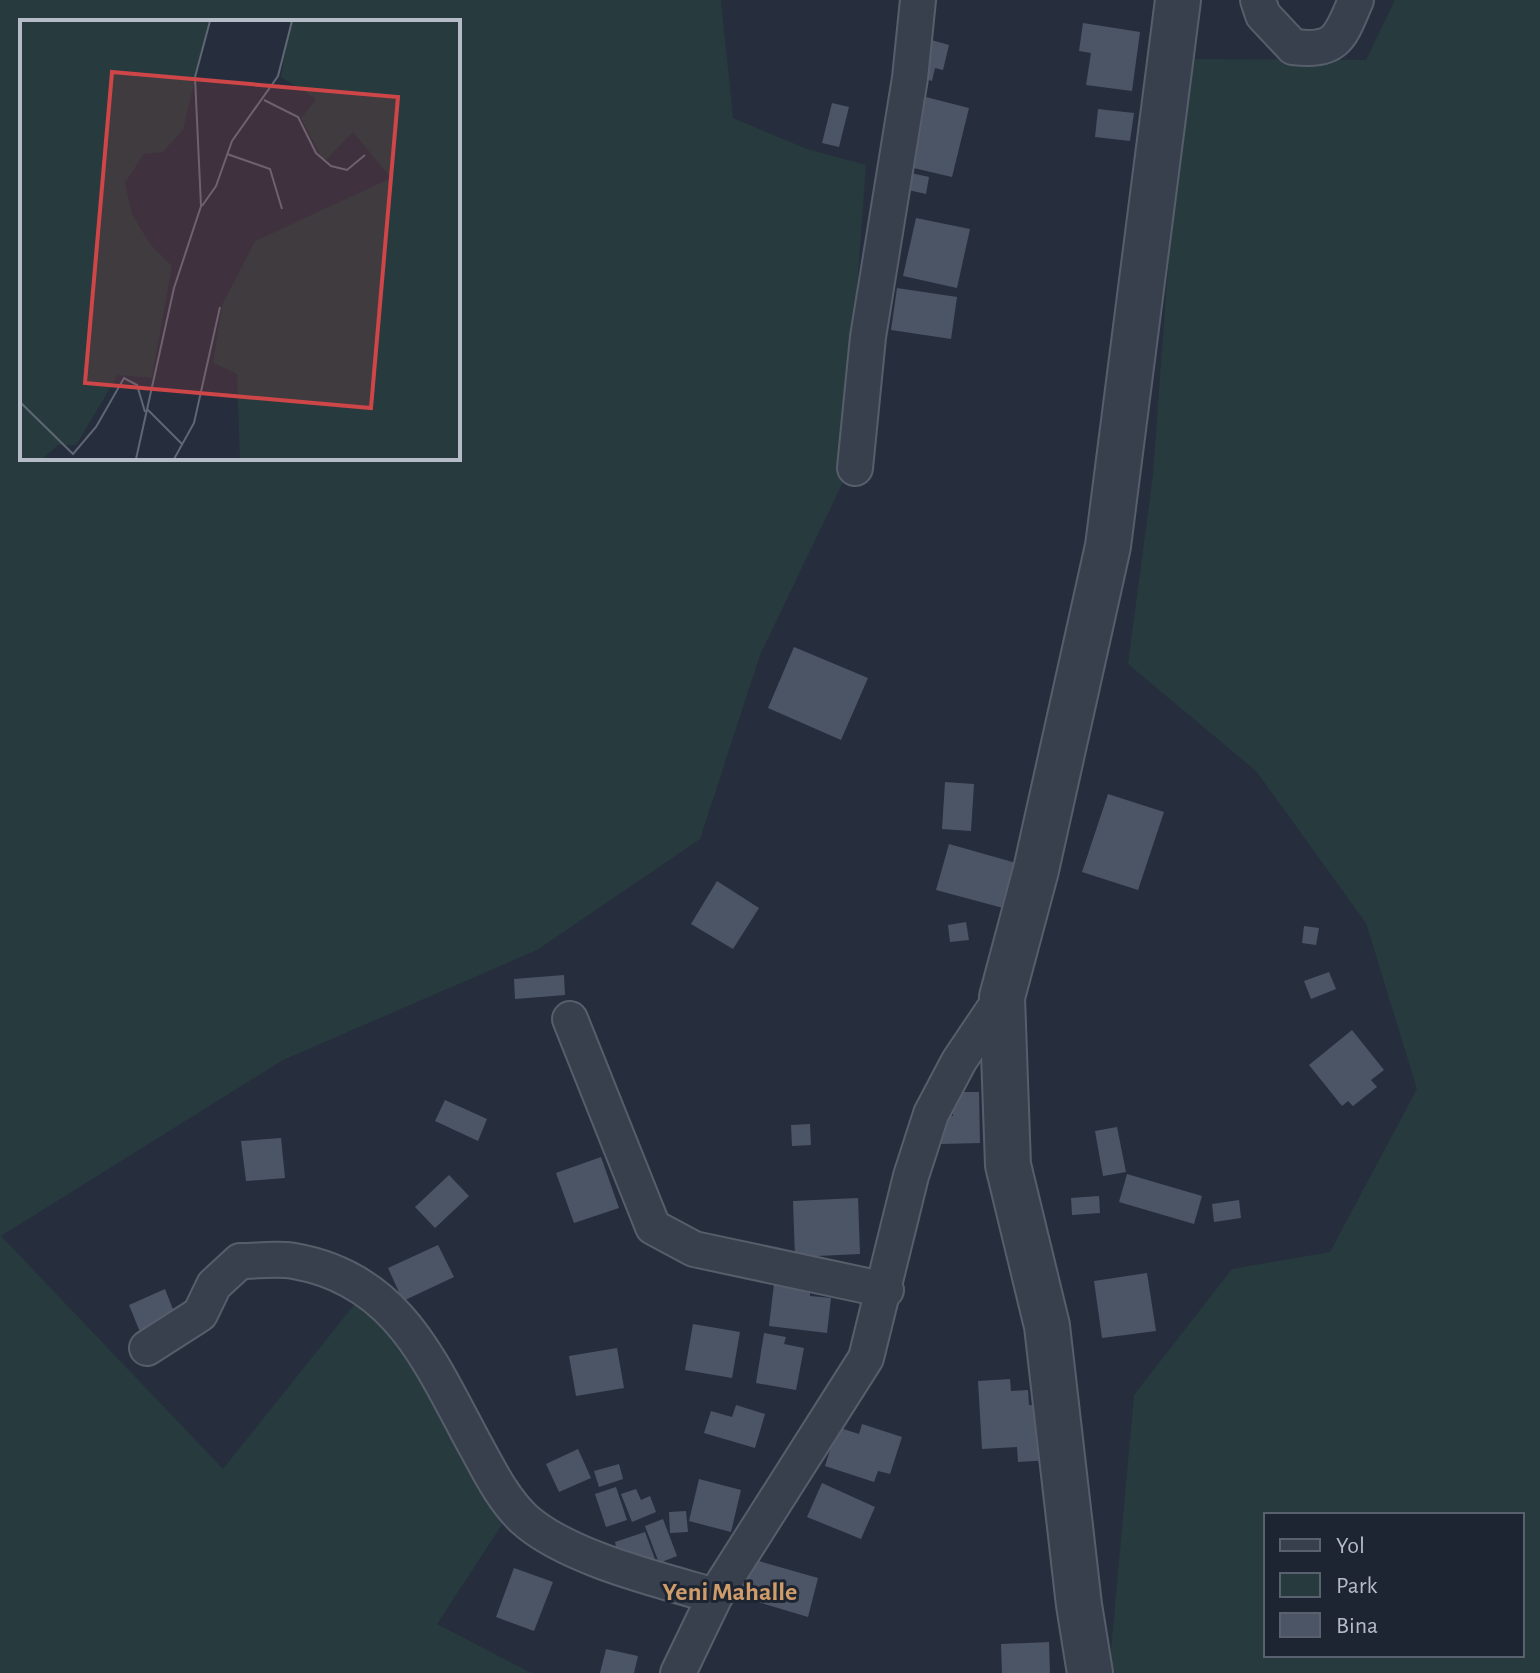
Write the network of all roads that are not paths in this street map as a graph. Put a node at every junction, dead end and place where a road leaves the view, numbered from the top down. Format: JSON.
{"nodes":[{"id":1,"x":918,"y":0,"type":"edge"},
{"id":2,"x":1178,"y":0,"type":"edge"},
{"id":3,"x":1258,"y":0,"type":"edge"},
{"id":4,"x":1356,"y":0,"type":"edge"},
{"id":5,"x":855,"y":468,"type":"dead end"},
{"id":6,"x":1002,"y":997,"type":"junction"},
{"id":7,"x":570,"y":1019,"type":"dead end"},
{"id":8,"x":886,"y":1290,"type":"junction"},
{"id":9,"x":147,"y":1348,"type":"dead end"},
{"id":10,"x":715,"y":1596,"type":"junction"},
{"id":11,"x":678,"y":1673,"type":"edge"},
{"id":12,"x":1090,"y":1673,"type":"edge"}],
"edges":[{"from":1,"to":5,"type":"street"},
{"from":2,"to":6,"type":"street"},
{"from":3,"to":4,"type":"street"},
{"from":6,"to":8,"type":"street"},
{"from":6,"to":12,"type":"street"},
{"from":7,"to":8,"type":"street"},
{"from":8,"to":10,"type":"street"},
{"from":9,"to":10,"type":"street"},
{"from":10,"to":11,"type":"street"}]}
